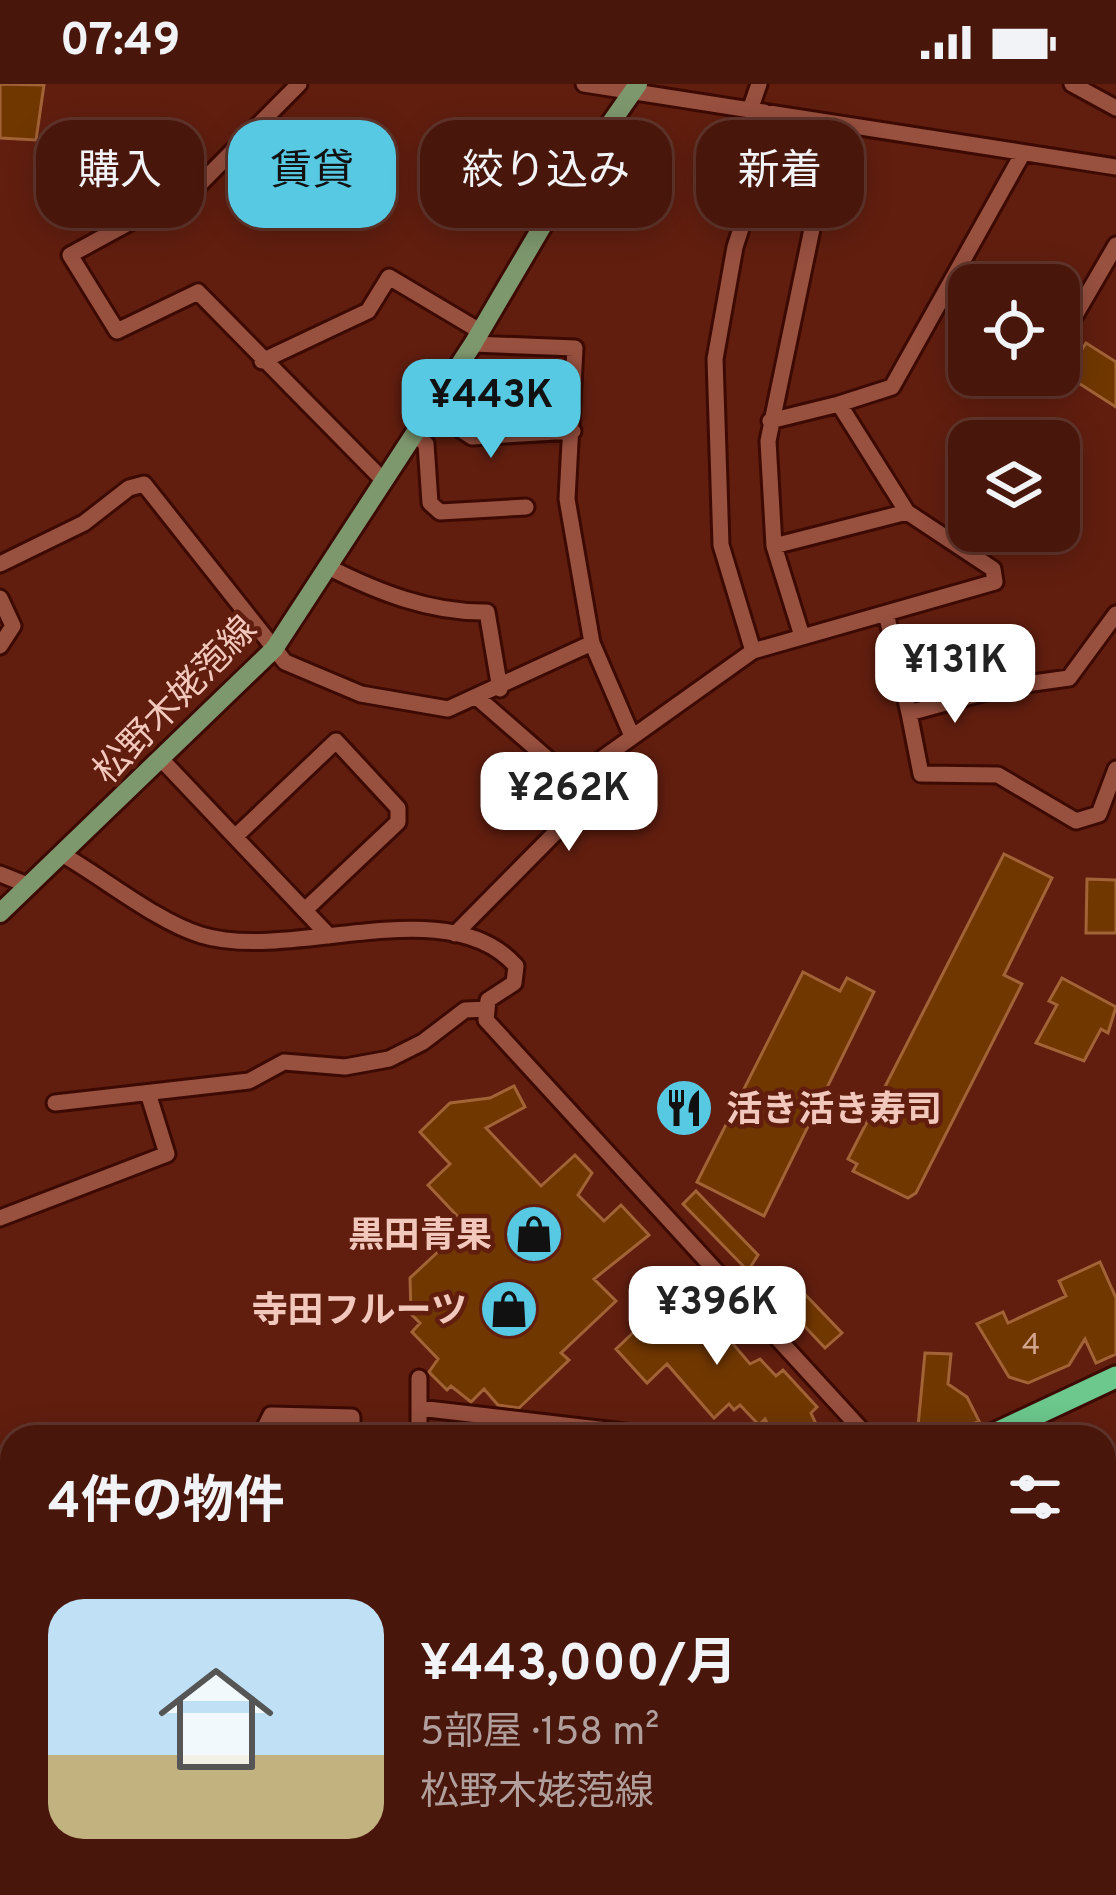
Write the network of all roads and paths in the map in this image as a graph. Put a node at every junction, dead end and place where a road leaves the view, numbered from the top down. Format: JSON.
{"nodes":[{"id":1,"x":298,"y":84,"type":"edge"},
{"id":2,"x":584,"y":84,"type":"edge"},
{"id":3,"x":758,"y":84,"type":"edge"},
{"id":4,"x":1072,"y":84,"type":"edge"},
{"id":5,"x":634,"y":88,"type":"edge"},
{"id":6,"x":1116,"y":108,"type":"edge"},
{"id":7,"x":757,"y":111,"type":"junction"},
{"id":8,"x":815,"y":120,"type":"edge"},
{"id":9,"x":864,"y":128,"type":"edge"},
{"id":10,"x":1023,"y":153,"type":"junction"},
{"id":11,"x":1116,"y":167,"type":"edge"},
{"id":12,"x":811,"y":228,"type":"edge"},
{"id":13,"x":1116,"y":245,"type":"edge"},
{"id":14,"x":1080,"y":307,"type":"edge"},
{"id":15,"x":476,"y":337,"type":"junction"},
{"id":16,"x":262,"y":362,"type":"junction"},
{"id":17,"x":839,"y":404,"type":"junction"},
{"id":18,"x":431,"y":410,"type":"junction"},
{"id":19,"x":770,"y":421,"type":"junction"},
{"id":20,"x":574,"y":431,"type":"junction"},
{"id":21,"x":415,"y":435,"type":"junction"},
{"id":22,"x":384,"y":481,"type":"junction"},
{"id":23,"x":526,"y":507,"type":"dead end"},
{"id":24,"x":907,"y":512,"type":"junction"},
{"id":25,"x":774,"y":546,"type":"junction"},
{"id":26,"x":0,"y":564,"type":"edge"},
{"id":27,"x":328,"y":567,"type":"junction"},
{"id":28,"x":0,"y":598,"type":"edge"},
{"id":29,"x":886,"y":613,"type":"junction"},
{"id":30,"x":1116,"y":614,"type":"edge"},
{"id":31,"x":802,"y":636,"type":"junction"},
{"id":32,"x":592,"y":643,"type":"junction"},
{"id":33,"x":0,"y":646,"type":"edge"},
{"id":34,"x":274,"y":649,"type":"junction"},
{"id":35,"x":753,"y":651,"type":"junction"},
{"id":36,"x":500,"y":688,"type":"junction"},
{"id":37,"x":479,"y":699,"type":"junction"},
{"id":38,"x":909,"y":712,"type":"junction"},
{"id":39,"x":632,"y":736,"type":"junction"},
{"id":40,"x":163,"y":761,"type":"junction"},
{"id":41,"x":1116,"y":770,"type":"edge"},
{"id":42,"x":493,"y":774,"type":"dead end"},
{"id":43,"x":236,"y":836,"type":"junction"},
{"id":44,"x":64,"y":856,"type":"junction"},
{"id":45,"x":0,"y":874,"type":"edge"},
{"id":46,"x":30,"y":886,"type":"junction"},
{"id":47,"x":306,"y":909,"type":"junction"},
{"id":48,"x":0,"y":913,"type":"edge"},
{"id":49,"x":455,"y":934,"type":"junction"},
{"id":50,"x":329,"y":936,"type":"junction"},
{"id":51,"x":487,"y":1009,"type":"junction"},
{"id":52,"x":148,"y":1093,"type":"junction"},
{"id":53,"x":55,"y":1103,"type":"dead end"},
{"id":54,"x":0,"y":1218,"type":"edge"},
{"id":55,"x":1116,"y":1377,"type":"edge"},
{"id":56,"x":419,"y":1378,"type":"dead end"},
{"id":57,"x":419,"y":1408,"type":"junction"},
{"id":58,"x":266,"y":1425,"type":"edge"},
{"id":59,"x":352,"y":1425,"type":"edge"},
{"id":60,"x":419,"y":1425,"type":"edge"},
{"id":61,"x":564,"y":1425,"type":"edge"},
{"id":62,"x":857,"y":1425,"type":"edge"},
{"id":63,"x":1014,"y":1425,"type":"edge"}],
"edges":[{"from":1,"to":16,"type":"street"},
{"from":2,"to":5,"type":"street"},
{"from":3,"to":7,"type":"street"},
{"from":4,"to":6,"type":"street"},
{"from":5,"to":7,"type":"street"},
{"from":5,"to":15,"type":"main road","name":"松野木姥萢線"},
{"from":7,"to":8,"type":"street"},
{"from":7,"to":35,"type":"street"},
{"from":9,"to":10,"type":"street"},
{"from":10,"to":11,"type":"street"},
{"from":10,"to":17,"type":"street"},
{"from":12,"to":19,"type":"street"},
{"from":13,"to":14,"type":"street"},
{"from":15,"to":16,"type":"street"},
{"from":15,"to":18,"type":"main road","name":"松野木姥萢線"},
{"from":15,"to":20,"type":"street"},
{"from":16,"to":22,"type":"street"},
{"from":17,"to":19,"type":"street"},
{"from":17,"to":24,"type":"street"},
{"from":18,"to":20,"type":"street"},
{"from":18,"to":21,"type":"main road","name":"松野木姥萢線"},
{"from":19,"to":25,"type":"street"},
{"from":20,"to":32,"type":"street"},
{"from":21,"to":22,"type":"main road","name":"松野木姥萢線"},
{"from":21,"to":23,"type":"street"},
{"from":22,"to":27,"type":"main road","name":"松野木姥萢線"},
{"from":24,"to":25,"type":"street"},
{"from":24,"to":29,"type":"street"},
{"from":25,"to":31,"type":"street"},
{"from":26,"to":34,"type":"street"},
{"from":27,"to":34,"type":"main road","name":"松野木姥萢線"},
{"from":27,"to":36,"type":"street"},
{"from":28,"to":33,"type":"street"},
{"from":29,"to":31,"type":"street"},
{"from":29,"to":38,"type":"street"},
{"from":30,"to":38,"type":"street"},
{"from":31,"to":35,"type":"street"},
{"from":32,"to":36,"type":"street"},
{"from":32,"to":39,"type":"street"},
{"from":34,"to":37,"type":"street"},
{"from":34,"to":40,"type":"main road","name":"松野木姥萢線"},
{"from":35,"to":39,"type":"street"},
{"from":36,"to":37,"type":"street"},
{"from":37,"to":39,"type":"street"},
{"from":38,"to":41,"type":"street"},
{"from":40,"to":43,"type":"street"},
{"from":40,"to":44,"type":"main road","name":"松野木姥萢線"},
{"from":42,"to":49,"type":"street"},
{"from":43,"to":47,"type":"street"},
{"from":43,"to":47,"type":"street"},
{"from":44,"to":46,"type":"main road","name":"松野木姥萢線"},
{"from":44,"to":50,"type":"street"},
{"from":45,"to":46,"type":"street"},
{"from":46,"to":48,"type":"main road","name":"松野木姥萢線"},
{"from":47,"to":50,"type":"street"},
{"from":49,"to":50,"type":"street"},
{"from":49,"to":51,"type":"street"},
{"from":51,"to":52,"type":"street"},
{"from":51,"to":62,"type":"street"},
{"from":52,"to":53,"type":"street"},
{"from":52,"to":54,"type":"street"},
{"from":55,"to":63,"type":"highway"},
{"from":56,"to":57,"type":"street"},
{"from":57,"to":60,"type":"street"},
{"from":57,"to":61,"type":"street"},
{"from":58,"to":59,"type":"street"}]}
